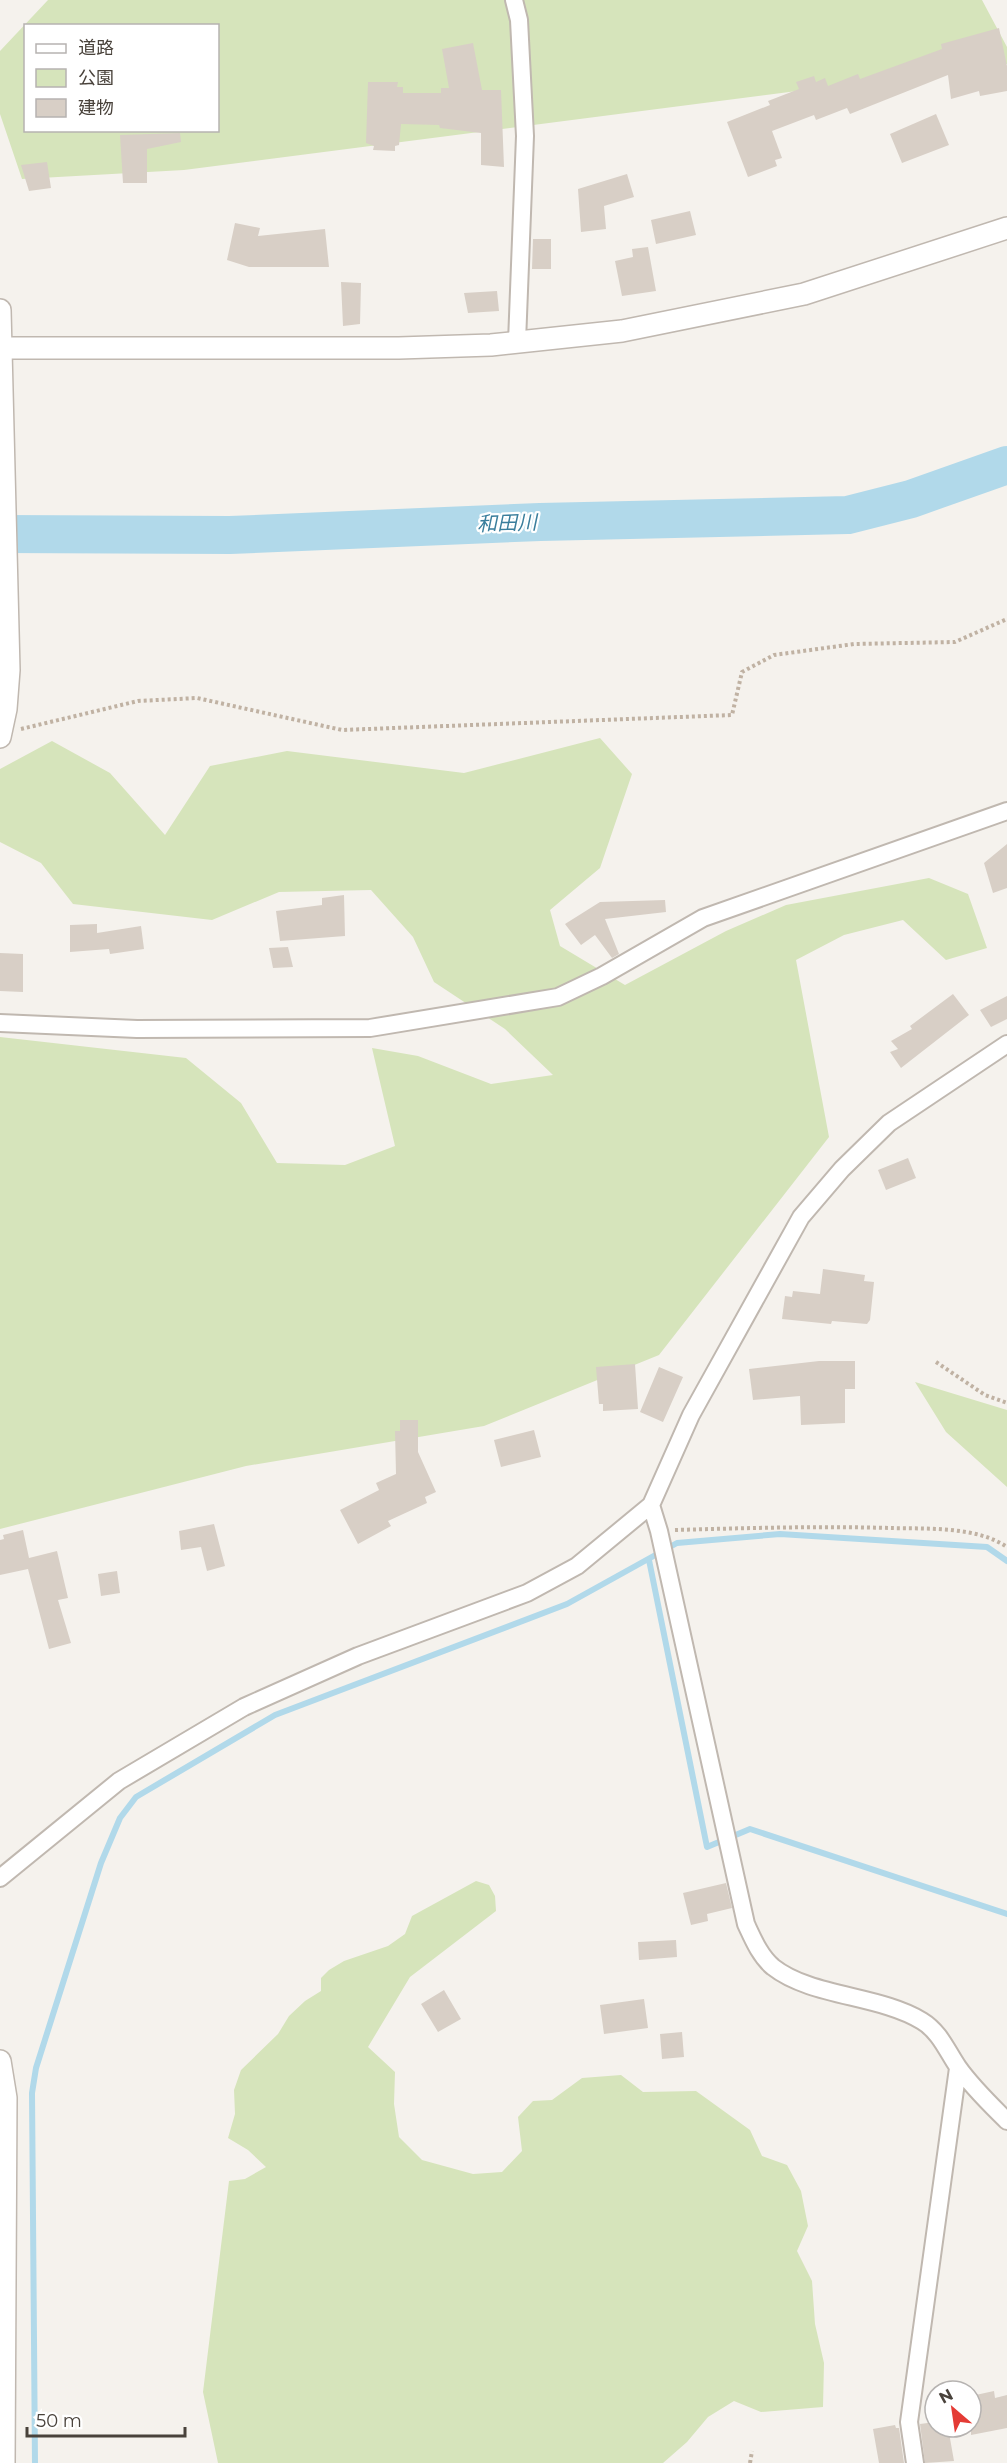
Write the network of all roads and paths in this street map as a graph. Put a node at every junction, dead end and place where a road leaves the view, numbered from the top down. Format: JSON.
{"nodes":[{"id":1,"x":514,"y":0,"type":"edge"},
{"id":2,"x":1007,"y":228,"type":"edge"},
{"id":3,"x":0,"y":310,"type":"edge"},
{"id":4,"x":517,"y":342,"type":"junction"},
{"id":5,"x":1,"y":348,"type":"edge"},
{"id":6,"x":1007,"y":619,"type":"edge"},
{"id":7,"x":0,"y":735,"type":"edge"},
{"id":8,"x":1007,"y":811,"type":"edge"},
{"id":9,"x":0,"y":1023,"type":"edge"},
{"id":10,"x":1007,"y":1044,"type":"edge"},
{"id":11,"x":936,"y":1362,"type":"dead end"},
{"id":12,"x":1007,"y":1403,"type":"edge"},
{"id":13,"x":651,"y":1505,"type":"junction"},
{"id":14,"x":659,"y":1531,"type":"junction"},
{"id":15,"x":1007,"y":1547,"type":"edge"},
{"id":16,"x":0,"y":1878,"type":"edge"},
{"id":17,"x":0,"y":2061,"type":"edge"},
{"id":18,"x":958,"y":2068,"type":"junction"},
{"id":19,"x":1007,"y":2121,"type":"edge"},
{"id":20,"x":752,"y":2451,"type":"dead end"},
{"id":21,"x":4,"y":2463,"type":"edge"},
{"id":22,"x":750,"y":2463,"type":"edge"},
{"id":23,"x":915,"y":2463,"type":"edge"}],
"edges":[{"from":1,"to":4,"type":"street"},
{"from":2,"to":4,"type":"street"},
{"from":3,"to":5,"type":"street"},
{"from":4,"to":5,"type":"street"},
{"from":5,"to":7,"type":"street"},
{"from":6,"to":7,"type":"path"},
{"from":8,"to":9,"type":"street"},
{"from":10,"to":13,"type":"street"},
{"from":11,"to":12,"type":"path"},
{"from":13,"to":14,"type":"street"},
{"from":13,"to":16,"type":"street"},
{"from":14,"to":15,"type":"path"},
{"from":14,"to":18,"type":"street"},
{"from":17,"to":21,"type":"street"},
{"from":18,"to":19,"type":"street"},
{"from":18,"to":23,"type":"street"},
{"from":20,"to":22,"type":"path"}]}
